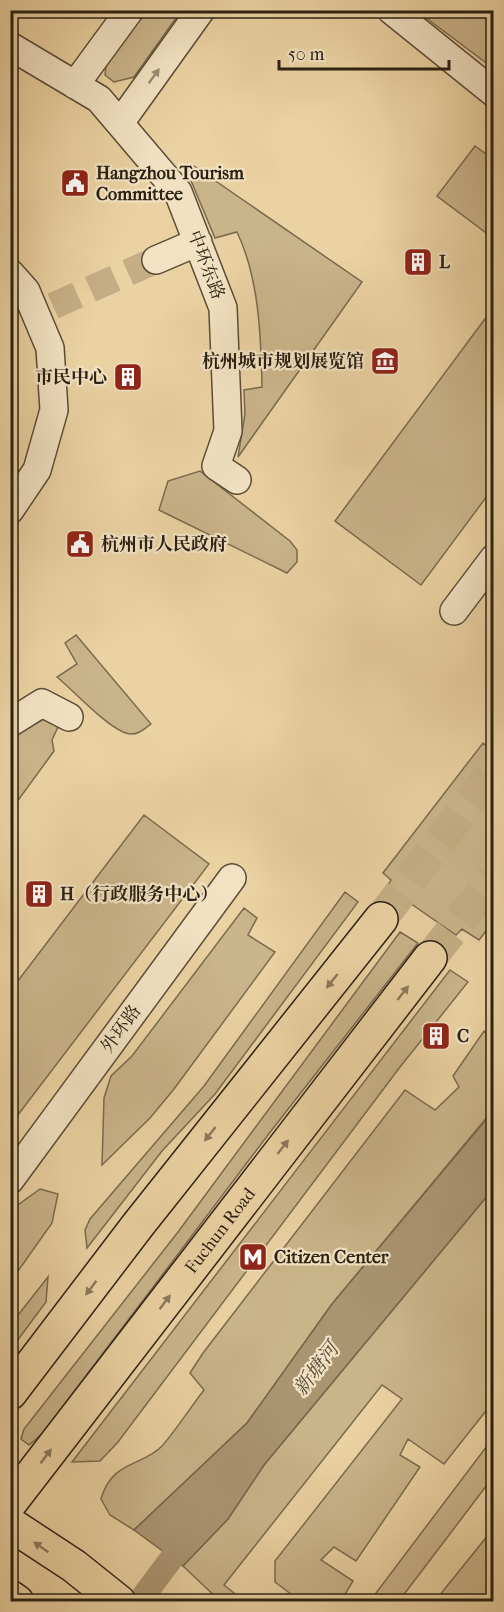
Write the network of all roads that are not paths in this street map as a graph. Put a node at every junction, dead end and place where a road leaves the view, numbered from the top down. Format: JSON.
{"nodes":[{"id":1,"x":130,"y":10,"type":"edge"},
{"id":2,"x":201,"y":10,"type":"edge"},
{"id":3,"x":391,"y":10,"type":"edge"},
{"id":4,"x":10,"y":46,"type":"edge"},
{"id":5,"x":75,"y":85,"type":"junction"},
{"id":6,"x":494,"y":93,"type":"edge"},
{"id":7,"x":120,"y":123,"type":"junction"},
{"id":8,"x":198,"y":242,"type":"junction"},
{"id":9,"x":156,"y":260,"type":"tunnel mouth"},
{"id":10,"x":10,"y":273,"type":"edge"},
{"id":11,"x":237,"y":480,"type":"dead end"},
{"id":12,"x":10,"y":510,"type":"edge"},
{"id":13,"x":494,"y":558,"type":"edge"},
{"id":14,"x":454,"y":610,"type":"dead end"},
{"id":15,"x":69,"y":717,"type":"dead end"},
{"id":16,"x":10,"y":723,"type":"edge"},
{"id":17,"x":232,"y":878,"type":"dead end"},
{"id":18,"x":381,"y":919,"type":"tunnel mouth"},
{"id":19,"x":430,"y":958,"type":"tunnel mouth"},
{"id":20,"x":10,"y":1180,"type":"edge"},
{"id":21,"x":10,"y":1393,"type":"edge"},
{"id":22,"x":10,"y":1503,"type":"edge"},
{"id":23,"x":10,"y":1524,"type":"edge"},
{"id":24,"x":10,"y":1597,"type":"edge"},
{"id":25,"x":16,"y":1602,"type":"edge"},
{"id":26,"x":119,"y":1602,"type":"edge"}],
"edges":[{"from":1,"to":5,"type":"street"},
{"from":7,"to":2,"type":"street","one_way":true},
{"from":3,"to":6,"type":"street"},
{"from":4,"to":5,"type":"street","name":"中环东路"},
{"from":5,"to":7,"type":"street","name":"中环东路"},
{"from":7,"to":8,"type":"street","name":"中环东路"},
{"from":8,"to":9,"type":"street"},
{"from":8,"to":11,"type":"street","name":"中环东路"},
{"from":10,"to":12,"type":"street"},
{"from":13,"to":14,"type":"street"},
{"from":15,"to":16,"type":"street"},
{"from":17,"to":20,"type":"street","name":"外环路"},
{"from":18,"to":21,"type":"main road","one_way":true},
{"from":22,"to":19,"type":"main road","name":"Fuchun Road","one_way":true},
{"from":26,"to":23,"type":"main road","one_way":true},
{"from":24,"to":25,"type":"main road"}]}
